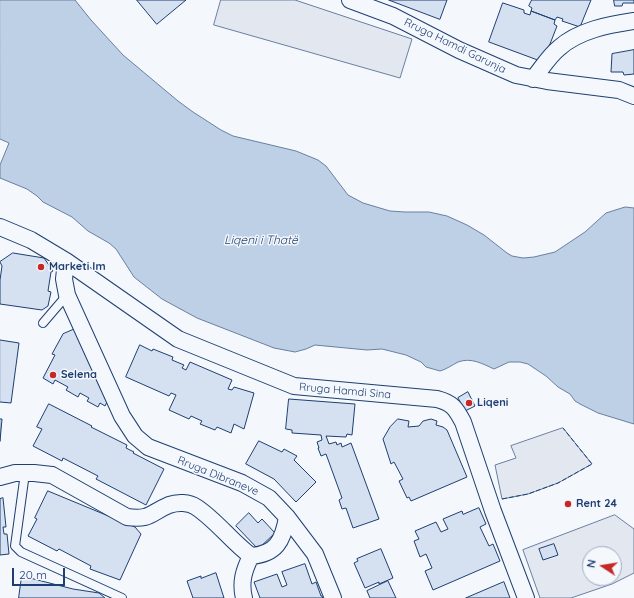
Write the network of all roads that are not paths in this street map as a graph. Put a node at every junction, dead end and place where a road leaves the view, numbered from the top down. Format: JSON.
{"nodes":[{"id":1,"x":350,"y":0,"type":"edge"},
{"id":2,"x":634,"y":21,"type":"edge"},
{"id":3,"x":534,"y":78,"type":"junction"},
{"id":4,"x":634,"y":96,"type":"edge"},
{"id":5,"x":0,"y":227,"type":"edge"},
{"id":6,"x":66,"y":261,"type":"junction"},
{"id":7,"x":67,"y":295,"type":"junction"},
{"id":8,"x":43,"y":323,"type":"dead end"},
{"id":9,"x":25,"y":473,"type":"junction"},
{"id":10,"x":0,"y":476,"type":"edge"},
{"id":11,"x":287,"y":517,"type":"junction"},
{"id":12,"x":251,"y":556,"type":"junction"},
{"id":13,"x":122,"y":598,"type":"edge"},
{"id":14,"x":244,"y":598,"type":"edge"},
{"id":15,"x":333,"y":598,"type":"edge"},
{"id":16,"x":526,"y":598,"type":"edge"}],
"edges":[{"from":1,"to":3,"type":"street","name":"Rruga Hamdi Garunja"},
{"from":2,"to":3,"type":"street"},
{"from":3,"to":4,"type":"street","name":"Rruga Hamdi Garunja"},
{"from":5,"to":6,"type":"street","name":"Rruga Hamdi Sina"},
{"from":6,"to":7,"type":"street","name":"Rruga Dibraneve"},
{"from":6,"to":16,"type":"street","name":"Rruga Hamdi Sina"},
{"from":7,"to":8,"type":"lane"},
{"from":7,"to":11,"type":"street","name":"Rruga Dibraneve"},
{"from":9,"to":10,"type":"street"},
{"from":9,"to":12,"type":"street"},
{"from":9,"to":13,"type":"lane"},
{"from":11,"to":12,"type":"street"},
{"from":11,"to":15,"type":"street","name":"Rruga Dibraneve"},
{"from":12,"to":14,"type":"street"}]}
